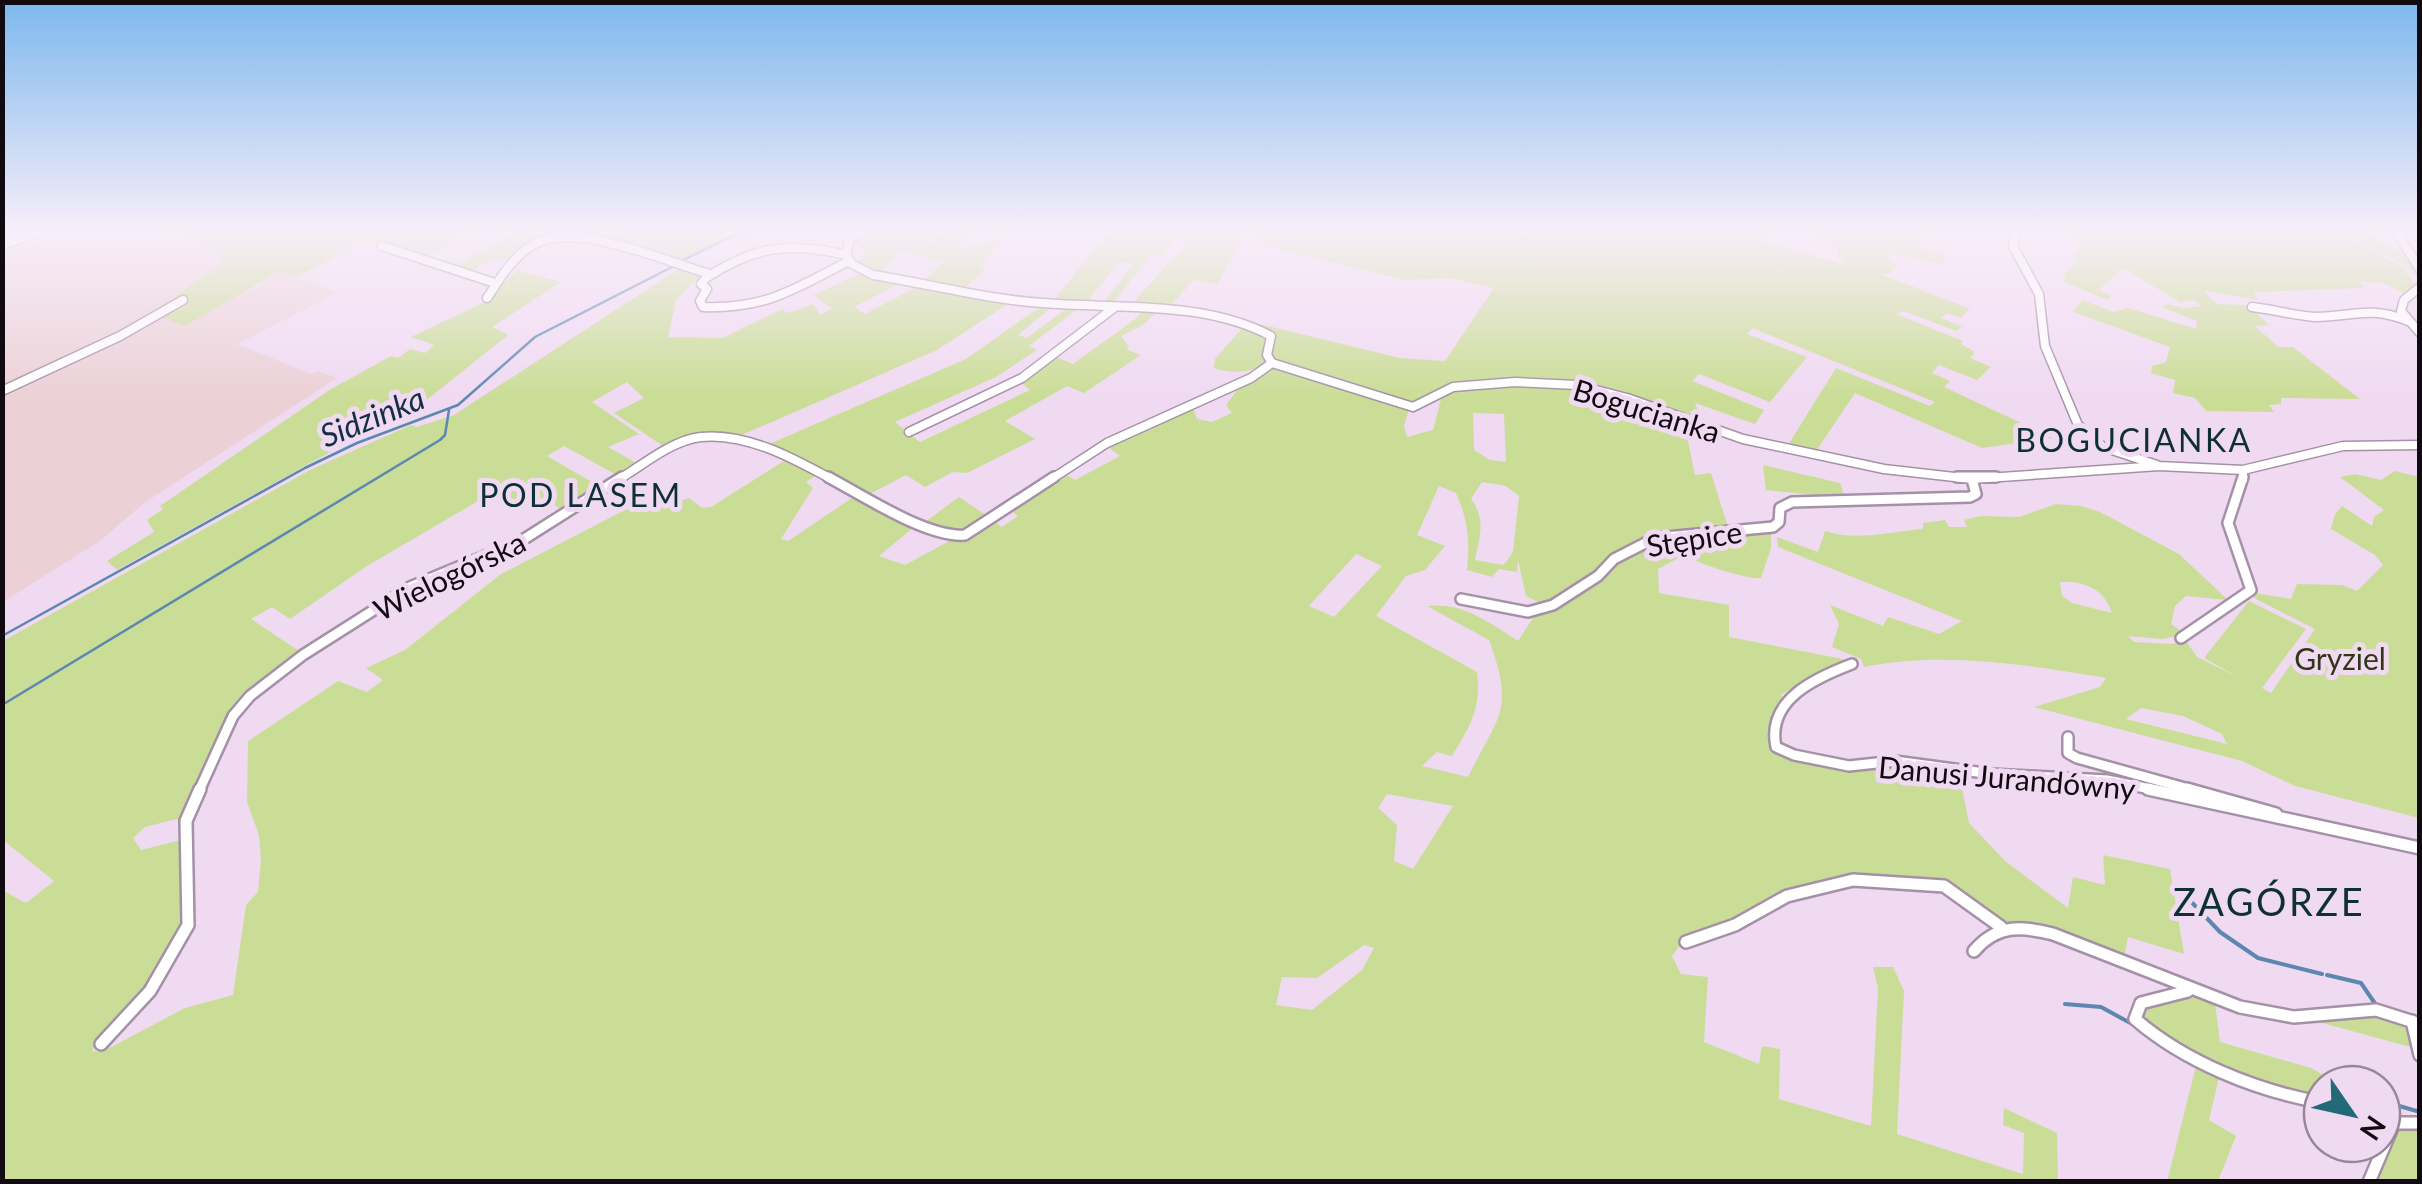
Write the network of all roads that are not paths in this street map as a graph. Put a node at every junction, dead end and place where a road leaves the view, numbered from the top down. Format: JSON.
{"nodes":[{"id":1,"x":493,"y":287,"type":"edge"},
{"id":2,"x":704,"y":287,"type":"edge"},
{"id":3,"x":796,"y":287,"type":"edge"},
{"id":4,"x":950,"y":287,"type":"edge"},
{"id":5,"x":2034,"y":287,"type":"edge"},
{"id":6,"x":2420,"y":287,"type":"edge"},
{"id":7,"x":487,"y":298,"type":"dead end"},
{"id":8,"x":184,"y":300,"type":"dead end"},
{"id":9,"x":1114,"y":307,"type":"junction"},
{"id":10,"x":2252,"y":307,"type":"dead end"},
{"id":11,"x":2408,"y":321,"type":"junction"},
{"id":12,"x":2420,"y":333,"type":"edge"},
{"id":13,"x":1272,"y":363,"type":"junction"},
{"id":14,"x":2,"y":390,"type":"edge"},
{"id":15,"x":909,"y":432,"type":"dead end"},
{"id":16,"x":2420,"y":445,"type":"edge"},
{"id":17,"x":2159,"y":466,"type":"junction"},
{"id":18,"x":2243,"y":470,"type":"junction"},
{"id":19,"x":1972,"y":480,"type":"junction"},
{"id":20,"x":1461,"y":599,"type":"dead end"},
{"id":21,"x":2181,"y":638,"type":"dead end"},
{"id":22,"x":1852,"y":664,"type":"dead end"},
{"id":23,"x":2068,"y":737,"type":"dead end"},
{"id":24,"x":2279,"y":815,"type":"junction"},
{"id":25,"x":2420,"y":848,"type":"edge"},
{"id":26,"x":2001,"y":927,"type":"junction"},
{"id":27,"x":1686,"y":942,"type":"dead end"},
{"id":28,"x":1974,"y":951,"type":"dead end"},
{"id":29,"x":2190,"y":990,"type":"junction"},
{"id":30,"x":2416,"y":1023,"type":"edge"},
{"id":31,"x":101,"y":1044,"type":"dead end"},
{"id":32,"x":2420,"y":1055,"type":"edge"},
{"id":33,"x":2302,"y":1099,"type":"edge"},
{"id":34,"x":2420,"y":1123,"type":"edge"},
{"id":35,"x":2369,"y":1182,"type":"edge"}],
"edges":[{"from":1,"to":7,"type":"street"},
{"from":2,"to":3,"type":"street"},
{"from":4,"to":9,"type":"street"},
{"from":5,"to":17,"type":"street"},
{"from":6,"to":11,"type":"street"},
{"from":8,"to":14,"type":"street"},
{"from":9,"to":13,"type":"street"},
{"from":9,"to":15,"type":"street"},
{"from":10,"to":11,"type":"street"},
{"from":11,"to":12,"type":"street"},
{"from":13,"to":19,"type":"street","name":"Bogucianka"},
{"from":13,"to":31,"type":"street","name":"Wielogórska"},
{"from":16,"to":18,"type":"street","name":"Bogucianka"},
{"from":17,"to":18,"type":"street","name":"Bogucianka"},
{"from":17,"to":19,"type":"street","name":"Bogucianka"},
{"from":18,"to":21,"type":"street"},
{"from":19,"to":20,"type":"street","name":"Stępice"},
{"from":22,"to":24,"type":"street","name":"Danusi Jurandówny"},
{"from":23,"to":24,"type":"street"},
{"from":24,"to":25,"type":"street","name":"Danusi Jurandówny"},
{"from":26,"to":27,"type":"street"},
{"from":26,"to":28,"type":"street"},
{"from":26,"to":29,"type":"street"},
{"from":29,"to":30,"type":"street"},
{"from":29,"to":33,"type":"street"},
{"from":30,"to":32,"type":"street"},
{"from":34,"to":35,"type":"street"}]}
